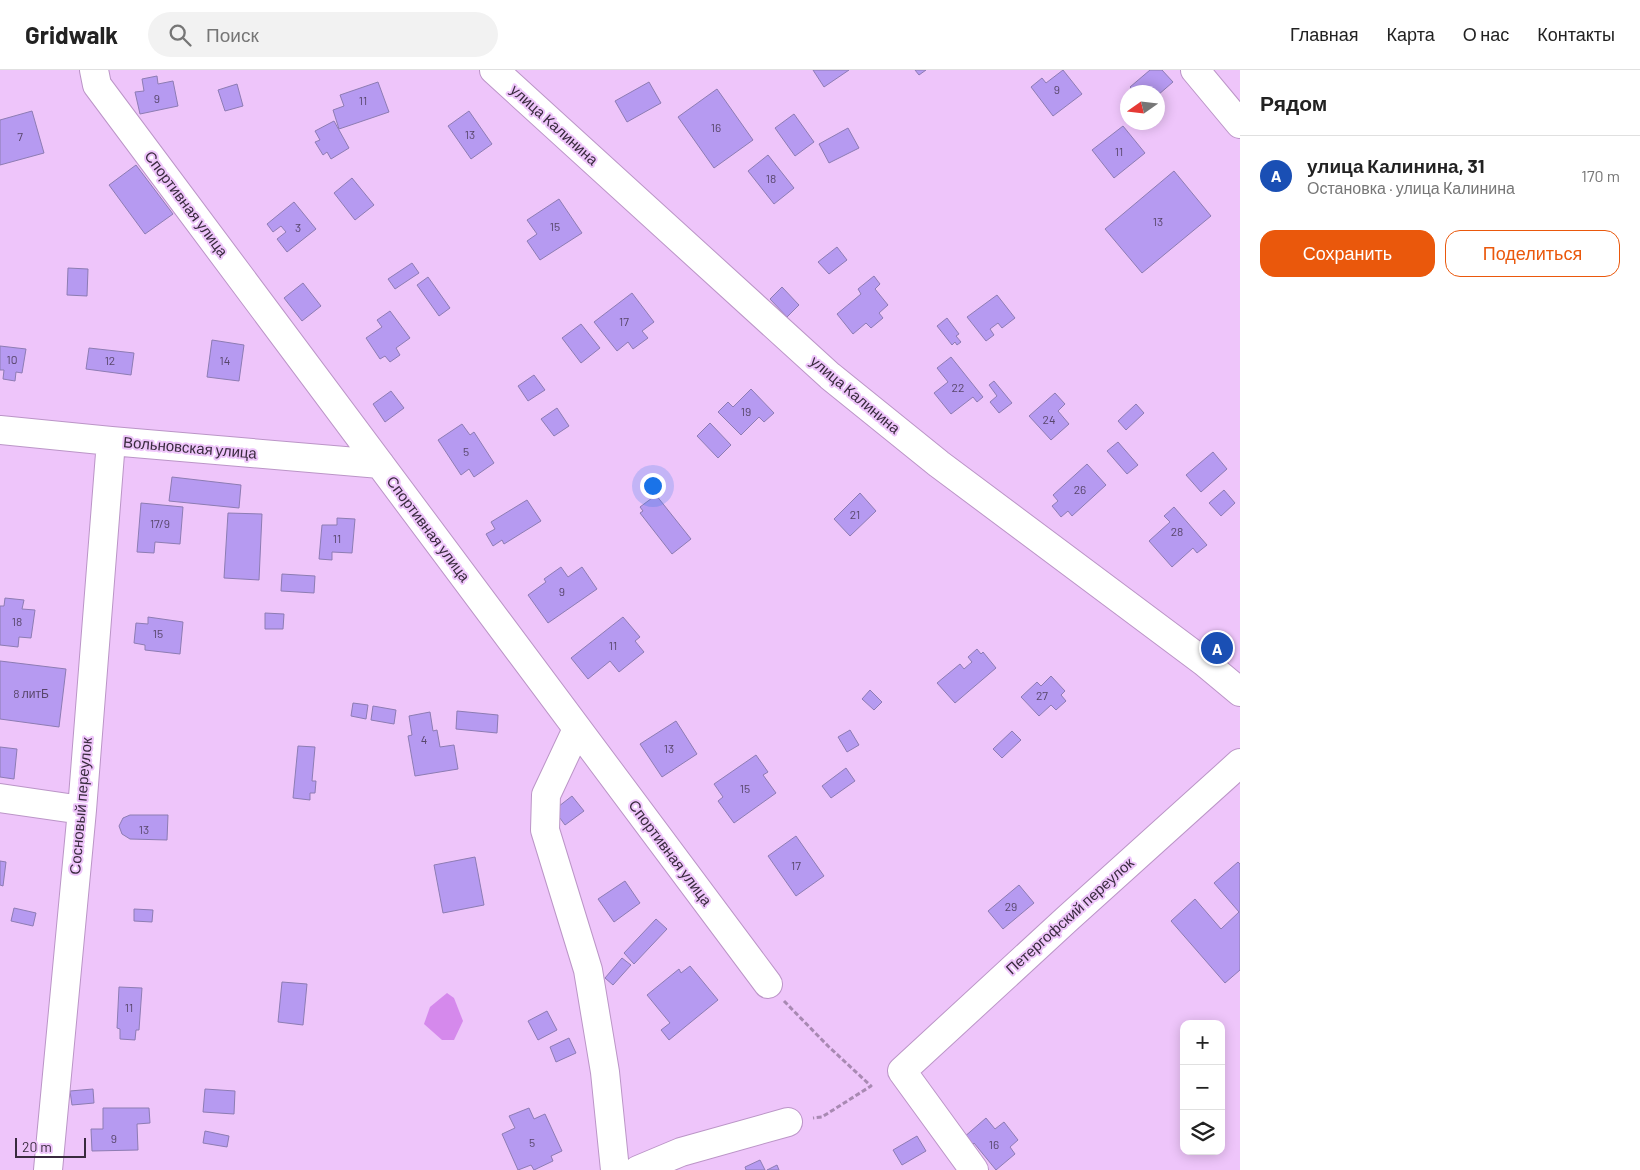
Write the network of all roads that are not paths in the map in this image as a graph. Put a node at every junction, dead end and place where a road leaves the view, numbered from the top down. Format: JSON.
{"nodes":[{"id":1,"x":94,"y":70,"type":"edge"},
{"id":2,"x":494,"y":70,"type":"edge"},
{"id":3,"x":1195,"y":70,"type":"edge"},
{"id":4,"x":1240,"y":124,"type":"edge"},
{"id":5,"x":0,"y":430,"type":"edge"},
{"id":6,"x":112,"y":442,"type":"junction"},
{"id":7,"x":380,"y":464,"type":"junction"},
{"id":8,"x":1240,"y":692,"type":"edge"},
{"id":9,"x":577,"y":729,"type":"junction"},
{"id":10,"x":1240,"y":763,"type":"edge"},
{"id":11,"x":0,"y":798,"type":"edge"},
{"id":12,"x":82,"y":810,"type":"junction"},
{"id":13,"x":768,"y":984,"type":"road end"},
{"id":14,"x":788,"y":1122,"type":"dead end"},
{"id":15,"x":48,"y":1170,"type":"edge"},
{"id":16,"x":615,"y":1170,"type":"edge"},
{"id":17,"x":638,"y":1170,"type":"edge"},
{"id":18,"x":974,"y":1170,"type":"edge"}],
"edges":[{"from":1,"to":7,"type":"street","name":"Спортивная улица"},
{"from":2,"to":8,"type":"street","name":"улица Калинина"},
{"from":3,"to":4,"type":"street"},
{"from":5,"to":6,"type":"street","name":"Вольновская улица"},
{"from":6,"to":7,"type":"street","name":"Вольновская улица"},
{"from":6,"to":12,"type":"street","name":"Сосновый переулок"},
{"from":7,"to":9,"type":"street","name":"Спортивная улица"},
{"from":9,"to":13,"type":"street","name":"Спортивная улица"},
{"from":9,"to":16,"type":"street"},
{"from":10,"to":18,"type":"street","name":"Петергофский переулок"},
{"from":11,"to":12,"type":"street"},
{"from":12,"to":15,"type":"street","name":"Сосновый переулок"},
{"from":14,"to":17,"type":"street"}]}
